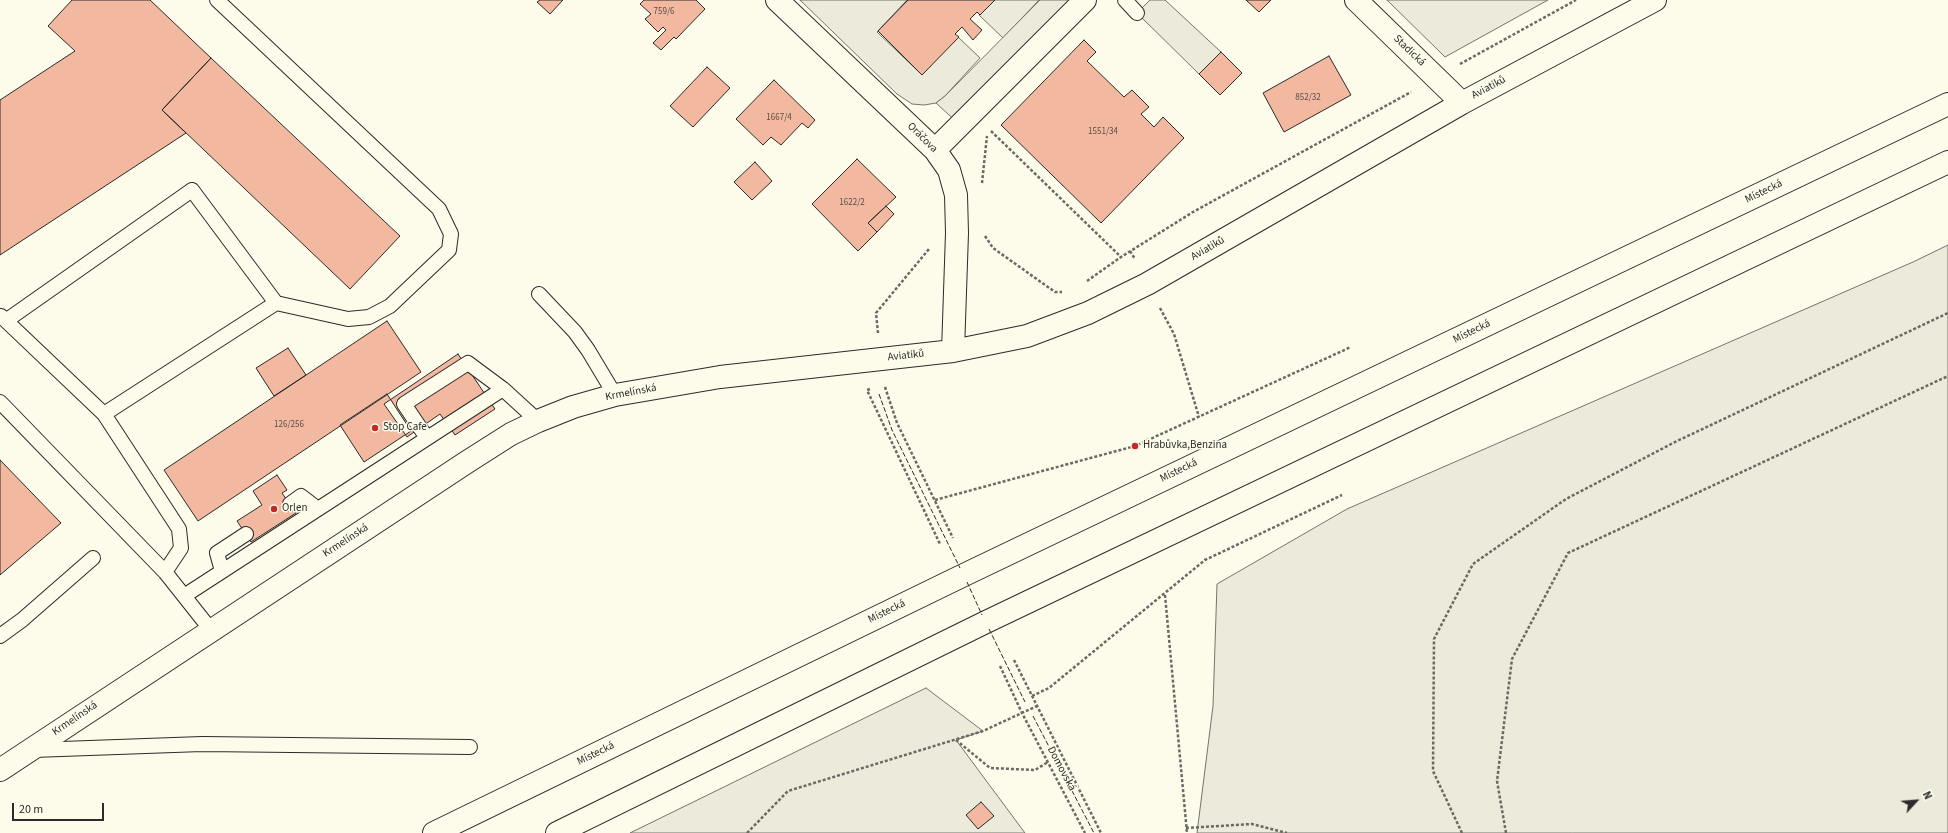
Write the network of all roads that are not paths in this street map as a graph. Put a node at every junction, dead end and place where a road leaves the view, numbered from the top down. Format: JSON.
{"nodes":[{"id":1,"x":217,"y":0,"type":"edge"},
{"id":2,"x":777,"y":0,"type":"edge"},
{"id":3,"x":1085,"y":0,"type":"edge"},
{"id":4,"x":1125,"y":0,"type":"edge"},
{"id":5,"x":1356,"y":0,"type":"edge"},
{"id":6,"x":1655,"y":0,"type":"edge"},
{"id":7,"x":1137,"y":13,"type":"dead end"},
{"id":8,"x":1462,"y":103,"type":"junction"},
{"id":9,"x":1948,"y":104,"type":"edge"},
{"id":10,"x":935,"y":150,"type":"junction"},
{"id":11,"x":1948,"y":162,"type":"edge"},
{"id":12,"x":539,"y":294,"type":"dead end"},
{"id":13,"x":276,"y":303,"type":"junction"},
{"id":14,"x":4,"y":318,"type":"edge"},
{"id":15,"x":953,"y":351,"type":"junction"},
{"id":16,"x":720,"y":377,"type":"joint"},
{"id":17,"x":503,"y":389,"type":"junction"},
{"id":18,"x":615,"y":395,"type":"junction"},
{"id":19,"x":0,"y":402,"type":"edge"},
{"id":20,"x":104,"y":414,"type":"junction"},
{"id":21,"x":538,"y":421,"type":"junction"},
{"id":22,"x":427,"y":438,"type":"junction"},
{"id":23,"x":290,"y":504,"type":"dead end"},
{"id":24,"x":318,"y":509,"type":"junction"},
{"id":25,"x":246,"y":534,"type":"dead end"},
{"id":26,"x":92,"y":558,"type":"dead end"},
{"id":27,"x":222,"y":571,"type":"junction"},
{"id":28,"x":165,"y":572,"type":"junction"},
{"id":29,"x":184,"y":596,"type":"junction"},
{"id":30,"x":210,"y":630,"type":"junction"},
{"id":31,"x":0,"y":636,"type":"edge"},
{"id":32,"x":470,"y":747,"type":"dead end"},
{"id":33,"x":29,"y":750,"type":"junction"},
{"id":34,"x":0,"y":770,"type":"edge"},
{"id":35,"x":434,"y":833,"type":"edge"},
{"id":36,"x":557,"y":833,"type":"edge"}],
"edges":[{"from":1,"to":13,"type":"lane"},
{"from":2,"to":10,"type":"main road","name":"Oráčova"},
{"from":3,"to":10,"type":"main road"},
{"from":4,"to":7,"type":"lane"},
{"from":5,"to":8,"type":"main road","name":"Stadická"},
{"from":6,"to":8,"type":"main road","name":"Aviatiků"},
{"from":8,"to":15,"type":"main road","name":"Aviatiků"},
{"from":9,"to":35,"type":"main road","name":"Místecká"},
{"from":10,"to":15,"type":"main road","name":"Oráčova"},
{"from":11,"to":36,"type":"main road"},
{"from":12,"to":18,"type":"lane"},
{"from":13,"to":14,"type":"lane"},
{"from":13,"to":20,"type":"lane"},
{"from":14,"to":20,"type":"lane"},
{"from":15,"to":16,"type":"main road","name":"Aviatiků"},
{"from":16,"to":18,"type":"main road","name":"Krmelínská"},
{"from":17,"to":21,"type":"lane"},
{"from":17,"to":22,"type":"lane"},
{"from":17,"to":22,"type":"lane"},
{"from":18,"to":21,"type":"main road","name":"Krmelínská"},
{"from":19,"to":28,"type":"lane"},
{"from":20,"to":28,"type":"lane"},
{"from":21,"to":30,"type":"main road","name":"Krmelínská"},
{"from":22,"to":24,"type":"lane"},
{"from":23,"to":24,"type":"lane"},
{"from":24,"to":27,"type":"lane"},
{"from":25,"to":27,"type":"lane"},
{"from":26,"to":31,"type":"lane"},
{"from":27,"to":29,"type":"lane"},
{"from":28,"to":29,"type":"lane"},
{"from":29,"to":30,"type":"lane"},
{"from":30,"to":33,"type":"main road","name":"Krmelínská"},
{"from":32,"to":33,"type":"lane"},
{"from":33,"to":34,"type":"main road","name":"Krmelínská"}]}
